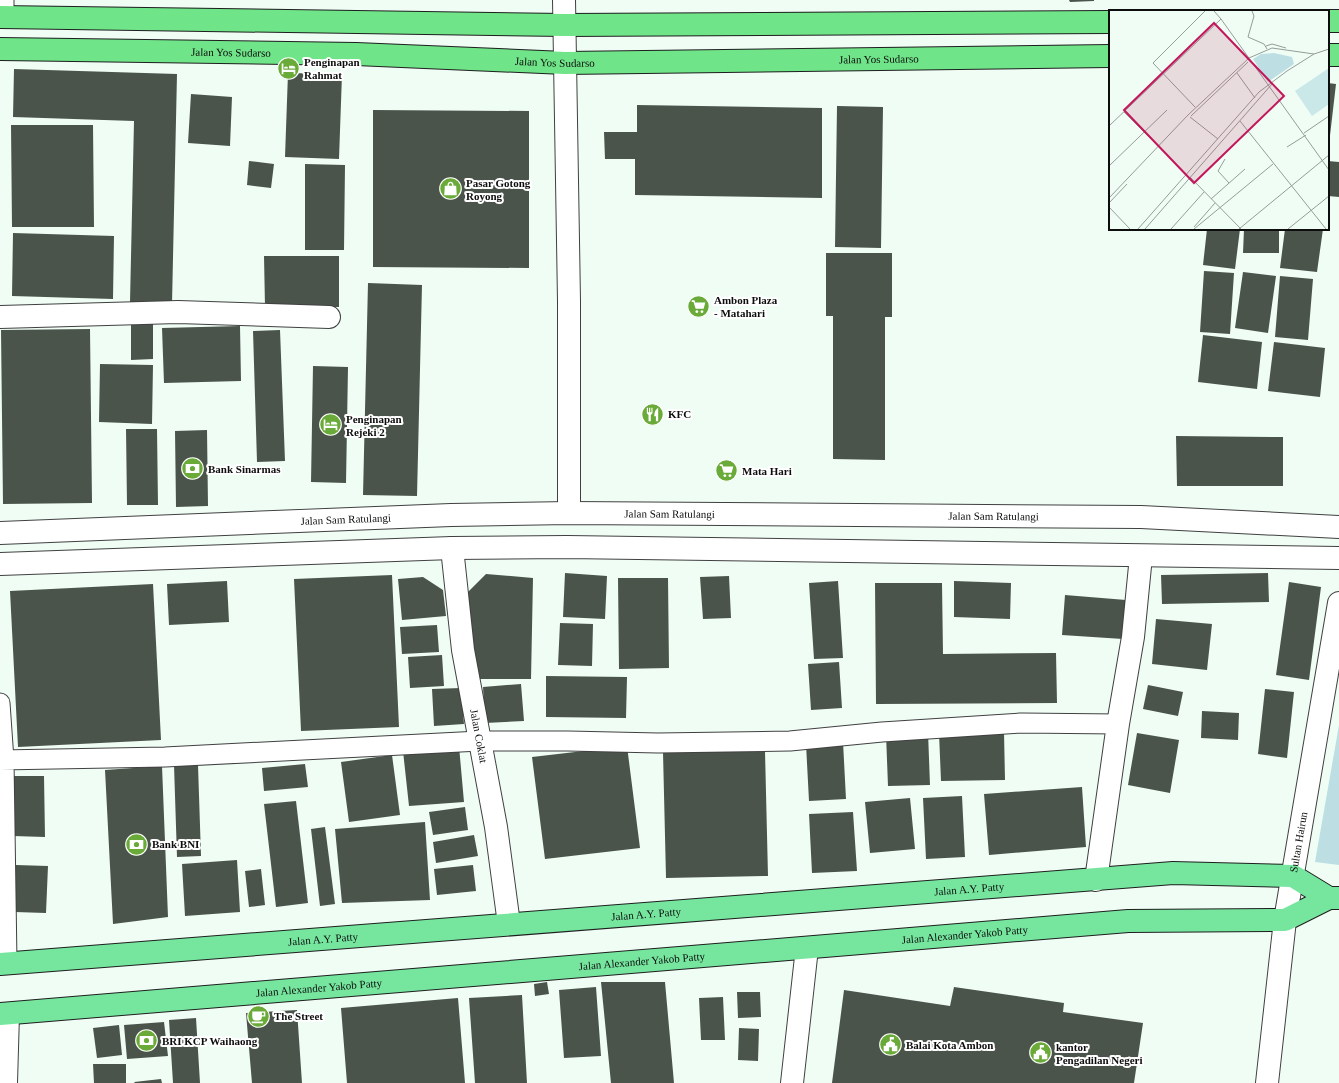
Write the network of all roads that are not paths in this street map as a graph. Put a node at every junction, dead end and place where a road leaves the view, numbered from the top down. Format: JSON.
{"nodes":[{"id":1,"x":564,"y":0,"type":"edge"},
{"id":2,"x":3,"y":11,"type":"edge"},
{"id":3,"x":1109,"y":22,"type":"edge"},
{"id":4,"x":565,"y":25,"type":"junction"},
{"id":5,"x":0,"y":49,"type":"edge"},
{"id":6,"x":1109,"y":56,"type":"edge"},
{"id":7,"x":565,"y":63,"type":"junction"},
{"id":8,"x":0,"y":317,"type":"edge"},
{"id":9,"x":329,"y":317,"type":"dead end"},
{"id":10,"x":569,"y":513,"type":"junction"},
{"id":11,"x":1339,"y":527,"type":"edge"},
{"id":12,"x":0,"y":533,"type":"edge"},
{"id":13,"x":452,"y":548,"type":"junction"},
{"id":14,"x":1141,"y":556,"type":"junction"},
{"id":15,"x":1339,"y":558,"type":"edge"},
{"id":16,"x":0,"y":564,"type":"edge"},
{"id":17,"x":1339,"y":603,"type":"edge"},
{"id":18,"x":0,"y":704,"type":"edge"},
{"id":19,"x":1118,"y":724,"type":"junction"},
{"id":20,"x":480,"y":741,"type":"junction"},
{"id":21,"x":2,"y":760,"type":"edge"},
{"id":22,"x":1293,"y":876,"type":"junction"},
{"id":23,"x":1096,"y":880,"type":"junction"},
{"id":24,"x":1334,"y":898,"type":"edge"},
{"id":25,"x":1285,"y":920,"type":"junction"},
{"id":26,"x":509,"y":924,"type":"junction"},
{"id":27,"x":807,"y":948,"type":"junction"},
{"id":28,"x":4,"y":963,"type":"edge"},
{"id":29,"x":4,"y":1014,"type":"edge"},
{"id":30,"x":6,"y":1083,"type":"edge"},
{"id":31,"x":792,"y":1083,"type":"edge"},
{"id":32,"x":1267,"y":1083,"type":"edge"}],
"edges":[{"from":1,"to":4,"type":"street"},
{"from":2,"to":4,"type":"highway"},
{"from":3,"to":4,"type":"highway"},
{"from":4,"to":7,"type":"street"},
{"from":5,"to":7,"type":"highway","name":"Jalan Yos Sudarso"},
{"from":6,"to":7,"type":"highway","name":"Jalan Yos Sudarso"},
{"from":7,"to":10,"type":"street"},
{"from":8,"to":9,"type":"street"},
{"from":10,"to":11,"type":"street","name":"Jalan Sam Ratulangi"},
{"from":10,"to":12,"type":"street","name":"Jalan Sam Ratulangi"},
{"from":13,"to":14,"type":"street"},
{"from":13,"to":16,"type":"street"},
{"from":13,"to":20,"type":"street","name":"Jalan Coklat"},
{"from":14,"to":15,"type":"street"},
{"from":14,"to":19,"type":"street"},
{"from":17,"to":22,"type":"street","name":"Sultan Hairun"},
{"from":18,"to":21,"type":"lane"},
{"from":19,"to":20,"type":"lane"},
{"from":19,"to":23,"type":"street"},
{"from":20,"to":21,"type":"lane"},
{"from":20,"to":26,"type":"street","name":"Jalan Coklat"},
{"from":21,"to":28,"type":"lane"},
{"from":22,"to":23,"type":"main road","name":"Jalan A.Y. Patty"},
{"from":22,"to":24,"type":"main road"},
{"from":22,"to":25,"type":"street","name":"Sultan Hairun"},
{"from":23,"to":26,"type":"main road","name":"Jalan A.Y. Patty"},
{"from":24,"to":25,"type":"main road"},
{"from":25,"to":27,"type":"main road","name":"Jalan Alexander Yakob Patty"},
{"from":25,"to":32,"type":"street","name":"Sultan Hairun"},
{"from":26,"to":28,"type":"main road","name":"Jalan A.Y. Patty"},
{"from":27,"to":29,"type":"main road","name":"Jalan Alexander Yakob Patty"},
{"from":27,"to":31,"type":"street"},
{"from":29,"to":30,"type":"street"}]}
